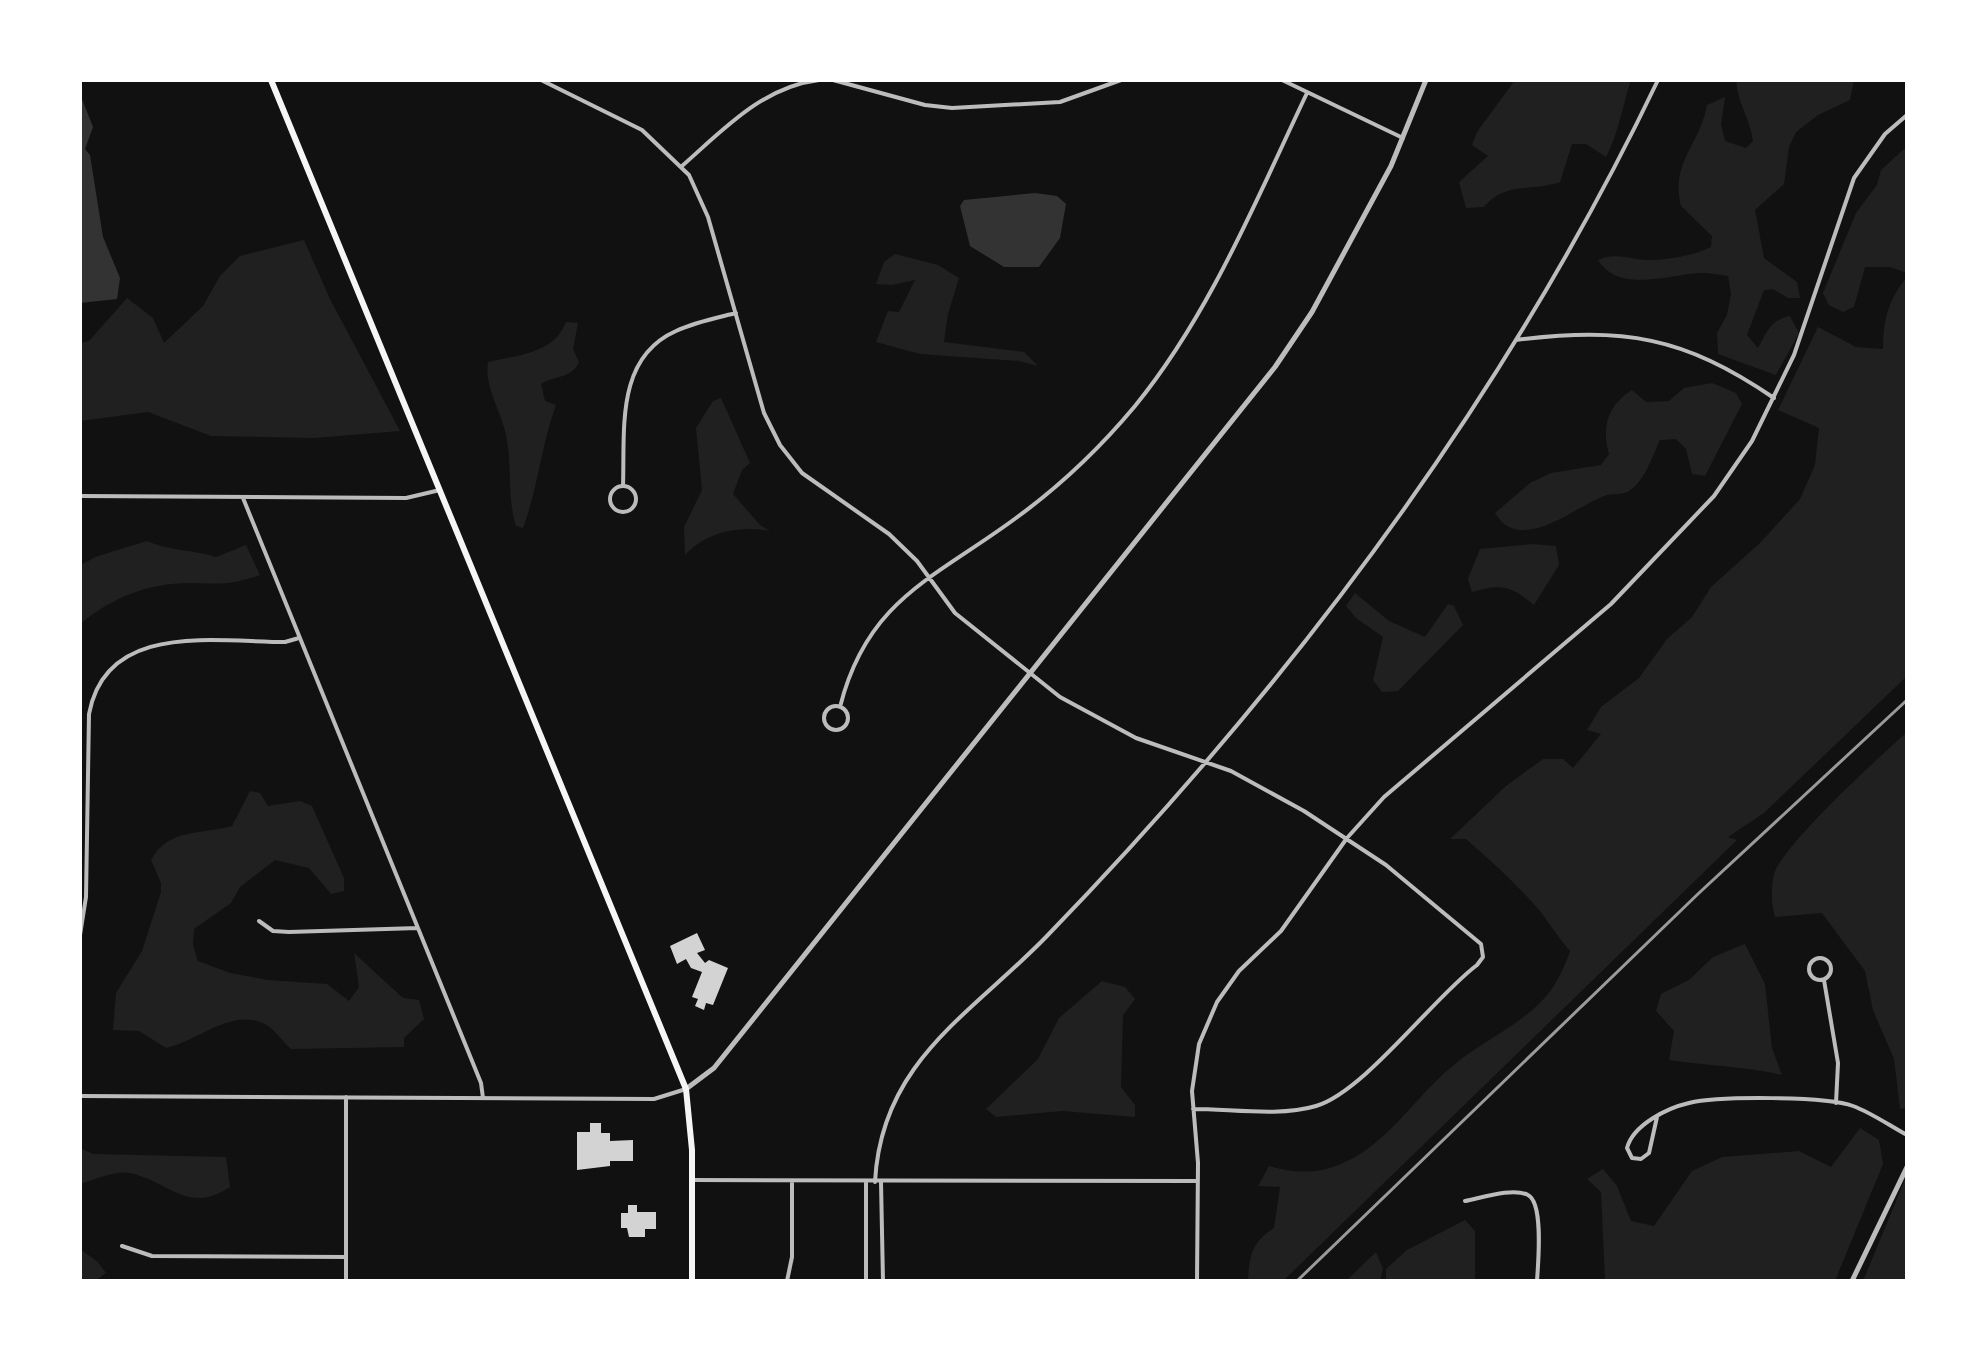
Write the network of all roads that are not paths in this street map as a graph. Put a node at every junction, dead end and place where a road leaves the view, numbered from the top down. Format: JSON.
{"nodes":[{"id":1,"x":271,"y":80,"type":"edge"},
{"id":2,"x":541,"y":80,"type":"edge"},
{"id":3,"x":819,"y":80,"type":"edge"},
{"id":4,"x":833,"y":80,"type":"edge"},
{"id":5,"x":1121,"y":80,"type":"edge"},
{"id":6,"x":1282,"y":80,"type":"edge"},
{"id":7,"x":1426,"y":80,"type":"edge"},
{"id":8,"x":1658,"y":80,"type":"edge"},
{"id":9,"x":1307,"y":93,"type":"junction"},
{"id":10,"x":1907,"y":115,"type":"edge"},
{"id":11,"x":1403,"y":138,"type":"junction"},
{"id":12,"x":682,"y":166,"type":"junction"},
{"id":13,"x":736,"y":313,"type":"junction"},
{"id":14,"x":1516,"y":340,"type":"junction"},
{"id":15,"x":1775,"y":399,"type":"junction"},
{"id":16,"x":623,"y":486,"type":"junction"},
{"id":17,"x":442,"y":488,"type":"junction"},
{"id":18,"x":80,"y":496,"type":"edge"},
{"id":19,"x":243,"y":498,"type":"junction"},
{"id":20,"x":928,"y":578,"type":"junction"},
{"id":21,"x":299,"y":638,"type":"junction"},
{"id":22,"x":1028,"y":674,"type":"junction"},
{"id":23,"x":840,"y":707,"type":"junction"},
{"id":24,"x":1208,"y":763,"type":"junction"},
{"id":25,"x":1347,"y":838,"type":"junction"},
{"id":26,"x":259,"y":921,"type":"dead end"},
{"id":27,"x":418,"y":928,"type":"junction"},
{"id":28,"x":80,"y":935,"type":"edge"},
{"id":29,"x":1824,"y":980,"type":"junction"},
{"id":30,"x":686,"y":1089,"type":"junction"},
{"id":31,"x":80,"y":1096,"type":"edge"},
{"id":32,"x":346,"y":1097,"type":"junction"},
{"id":33,"x":483,"y":1098,"type":"junction"},
{"id":34,"x":1836,"y":1103,"type":"junction"},
{"id":35,"x":1193,"y":1109,"type":"junction"},
{"id":36,"x":1657,"y":1117,"type":"junction"},
{"id":37,"x":1907,"y":1135,"type":"edge"},
{"id":38,"x":1907,"y":1167,"type":"edge"},
{"id":39,"x":692,"y":1180,"type":"junction"},
{"id":40,"x":1197,"y":1181,"type":"junction"},
{"id":41,"x":792,"y":1182,"type":"junction"},
{"id":42,"x":866,"y":1182,"type":"junction"},
{"id":43,"x":878,"y":1182,"type":"junction"},
{"id":44,"x":1465,"y":1201,"type":"dead end"},
{"id":45,"x":122,"y":1246,"type":"dead end"},
{"id":46,"x":346,"y":1257,"type":"junction"},
{"id":47,"x":346,"y":1281,"type":"edge"},
{"id":48,"x":692,"y":1281,"type":"edge"},
{"id":49,"x":787,"y":1281,"type":"edge"},
{"id":50,"x":866,"y":1281,"type":"edge"},
{"id":51,"x":883,"y":1281,"type":"edge"},
{"id":52,"x":1197,"y":1281,"type":"edge"},
{"id":53,"x":1537,"y":1281,"type":"edge"},
{"id":54,"x":1852,"y":1281,"type":"edge"}],
"edges":[{"from":1,"to":17,"type":"main road"},
{"from":2,"to":12,"type":"street"},
{"from":3,"to":12,"type":"street"},
{"from":4,"to":5,"type":"street"},
{"from":6,"to":9,"type":"street"},
{"from":7,"to":11,"type":"street"},
{"from":8,"to":14,"type":"street"},
{"from":9,"to":11,"type":"street"},
{"from":9,"to":20,"type":"street"},
{"from":10,"to":15,"type":"street"},
{"from":11,"to":22,"type":"street"},
{"from":12,"to":13,"type":"street"},
{"from":13,"to":16,"type":"street"},
{"from":13,"to":20,"type":"street"},
{"from":14,"to":15,"type":"street"},
{"from":14,"to":24,"type":"street"},
{"from":15,"to":25,"type":"street"},
{"from":16,"to":16,"type":"street"},
{"from":17,"to":19,"type":"street"},
{"from":17,"to":30,"type":"main road"},
{"from":18,"to":19,"type":"street"},
{"from":19,"to":21,"type":"street"},
{"from":20,"to":22,"type":"street"},
{"from":20,"to":23,"type":"street"},
{"from":21,"to":27,"type":"street"},
{"from":21,"to":28,"type":"street"},
{"from":22,"to":24,"type":"street"},
{"from":22,"to":30,"type":"street"},
{"from":23,"to":23,"type":"street"},
{"from":24,"to":25,"type":"street"},
{"from":24,"to":43,"type":"street"},
{"from":25,"to":35,"type":"street"},
{"from":25,"to":35,"type":"street"},
{"from":26,"to":27,"type":"street"},
{"from":27,"to":33,"type":"street"},
{"from":29,"to":29,"type":"street"},
{"from":29,"to":34,"type":"street"},
{"from":30,"to":33,"type":"street"},
{"from":30,"to":39,"type":"main road"},
{"from":31,"to":32,"type":"street"},
{"from":32,"to":33,"type":"street"},
{"from":32,"to":46,"type":"street"},
{"from":34,"to":36,"type":"street"},
{"from":34,"to":37,"type":"street"},
{"from":35,"to":40,"type":"street"},
{"from":36,"to":36,"type":"street"},
{"from":38,"to":54,"type":"street"},
{"from":39,"to":41,"type":"street"},
{"from":39,"to":48,"type":"main road"},
{"from":40,"to":43,"type":"street"},
{"from":40,"to":52,"type":"street"},
{"from":41,"to":42,"type":"street"},
{"from":41,"to":49,"type":"street"},
{"from":42,"to":43,"type":"street"},
{"from":42,"to":50,"type":"street"},
{"from":43,"to":51,"type":"street"},
{"from":44,"to":53,"type":"street"},
{"from":45,"to":46,"type":"street"},
{"from":46,"to":47,"type":"street"}]}
